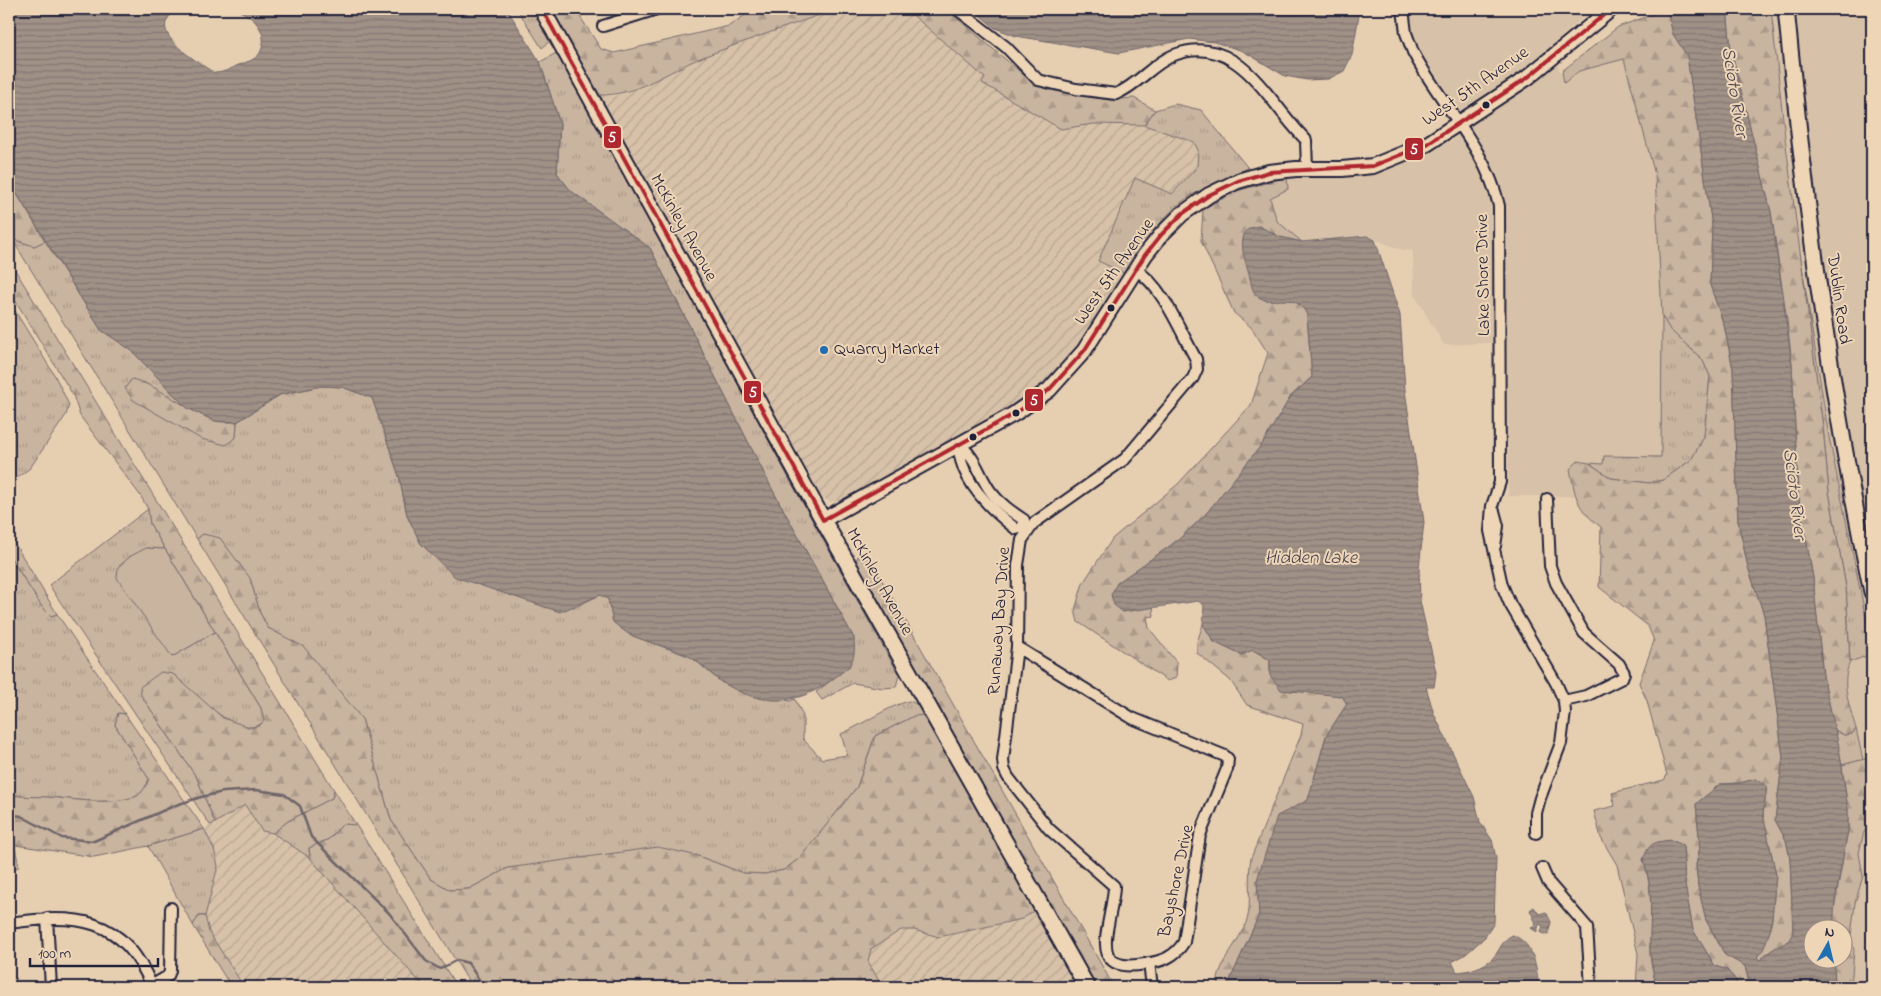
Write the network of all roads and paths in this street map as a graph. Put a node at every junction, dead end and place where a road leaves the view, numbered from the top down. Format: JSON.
{"nodes":[{"id":1,"x":542,"y":9,"type":"edge"},
{"id":2,"x":657,"y":9,"type":"edge"},
{"id":3,"x":957,"y":9,"type":"edge"},
{"id":4,"x":1403,"y":9,"type":"edge"},
{"id":5,"x":1611,"y":9,"type":"edge"},
{"id":6,"x":1786,"y":9,"type":"edge"},
{"id":7,"x":603,"y":26,"type":"dead end"},
{"id":8,"x":1460,"y":124,"type":"junction"},
{"id":9,"x":1307,"y":169,"type":"junction"},
{"id":10,"x":1136,"y":270,"type":"junction"},
{"id":11,"x":959,"y":445,"type":"junction"},
{"id":12,"x":1547,"y":499,"type":"dead end"},
{"id":13,"x":823,"y":520,"type":"junction"},
{"id":14,"x":1026,"y":529,"type":"junction"},
{"id":15,"x":1872,"y":592,"type":"edge"},
{"id":16,"x":1017,"y":647,"type":"junction"},
{"id":17,"x":1564,"y":701,"type":"junction"},
{"id":18,"x":1536,"y":833,"type":"dead end"},
{"id":19,"x":1542,"y":868,"type":"dead end"},
{"id":20,"x":172,"y":908,"type":"dead end"},
{"id":21,"x":46,"y":918,"type":"junction"},
{"id":22,"x":9,"y":923,"type":"edge"},
{"id":23,"x":1149,"y":963,"type":"junction"},
{"id":24,"x":51,"y":987,"type":"edge"},
{"id":25,"x":151,"y":987,"type":"edge"},
{"id":26,"x":1087,"y":987,"type":"edge"},
{"id":27,"x":1152,"y":987,"type":"edge"},
{"id":28,"x":1591,"y":987,"type":"edge"}],
"edges":[{"from":1,"to":13,"type":"main road","name":"McKinley Avenue"},
{"from":2,"to":7,"type":"street"},
{"from":3,"to":9,"type":"street"},
{"from":4,"to":8,"type":"street","name":"Lake Shore Drive"},
{"from":5,"to":8,"type":"main road","name":"West 5th Avenue"},
{"from":6,"to":15,"type":"main road","name":"Dublin Road"},
{"from":8,"to":9,"type":"main road","name":"West 5th Avenue"},
{"from":8,"to":17,"type":"street","name":"Lake Shore Drive"},
{"from":9,"to":10,"type":"main road","name":"West 5th Avenue"},
{"from":10,"to":11,"type":"main road","name":"West 5th Avenue"},
{"from":10,"to":14,"type":"street","name":"Runaway Bay Drive"},
{"from":11,"to":13,"type":"main road","name":"West 5th Avenue"},
{"from":11,"to":14,"type":"street"},
{"from":12,"to":17,"type":"street"},
{"from":13,"to":26,"type":"main road","name":"McKinley Avenue"},
{"from":14,"to":16,"type":"street","name":"Runaway Bay Drive"},
{"from":16,"to":23,"type":"street","name":"Runaway Bay Drive"},
{"from":16,"to":23,"type":"street","name":"Bayshore Drive"},
{"from":17,"to":18,"type":"street","name":"Lake Shore Drive"},
{"from":19,"to":28,"type":"street"},
{"from":20,"to":25,"type":"street"},
{"from":21,"to":22,"type":"street"},
{"from":21,"to":24,"type":"street"},
{"from":21,"to":25,"type":"street"},
{"from":23,"to":27,"type":"street"}]}
